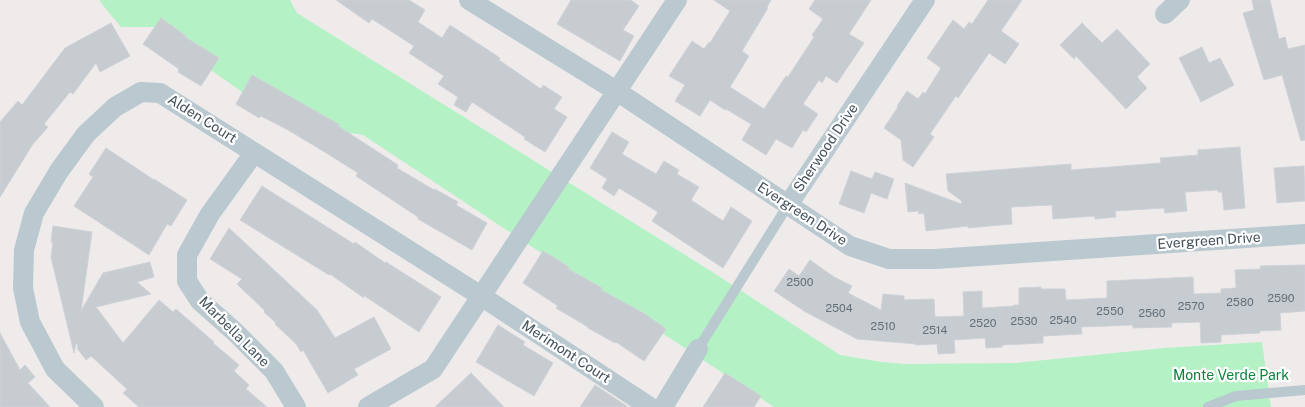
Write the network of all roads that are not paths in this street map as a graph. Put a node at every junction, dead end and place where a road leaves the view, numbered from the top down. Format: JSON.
{"nodes":[{"id":1,"x":469,"y":0,"type":"edge"},
{"id":2,"x":677,"y":0,"type":"edge"},
{"id":3,"x":925,"y":0,"type":"edge"},
{"id":4,"x":1180,"y":0,"type":"edge"},
{"id":5,"x":1165,"y":14,"type":"dead end"},
{"id":6,"x":618,"y":92,"type":"junction"},
{"id":7,"x":254,"y":153,"type":"junction"},
{"id":8,"x":788,"y":205,"type":"junction"},
{"id":9,"x":1305,"y":234,"type":"edge"},
{"id":10,"x":482,"y":296,"type":"junction"},
{"id":11,"x":698,"y":349,"type":"joint"},
{"id":12,"x":1305,"y":390,"type":"edge"},
{"id":13,"x":94,"y":407,"type":"edge"},
{"id":14,"x":296,"y":407,"type":"edge"},
{"id":15,"x":368,"y":407,"type":"edge"},
{"id":16,"x":650,"y":407,"type":"edge"},
{"id":17,"x":663,"y":407,"type":"edge"},
{"id":18,"x":1208,"y":407,"type":"edge"}],
"edges":[{"from":1,"to":6,"type":"street","name":"Evergreen Drive"},
{"from":2,"to":6,"type":"street"},
{"from":3,"to":8,"type":"street","name":"Sherwood Drive"},
{"from":4,"to":5,"type":"street"},
{"from":6,"to":8,"type":"street","name":"Evergreen Drive"},
{"from":6,"to":10,"type":"street"},
{"from":7,"to":10,"type":"street","name":"Alden Court"},
{"from":7,"to":13,"type":"street","name":"Alden Court"},
{"from":7,"to":14,"type":"street","name":"Marbella Lane"},
{"from":8,"to":9,"type":"street","name":"Evergreen Drive"},
{"from":8,"to":11,"type":"lane","name":"Sherwood Drive"},
{"from":10,"to":15,"type":"street"},
{"from":10,"to":16,"type":"street","name":"Merimont Court"},
{"from":11,"to":17,"type":"street"},
{"from":12,"to":18,"type":"lane"}]}
